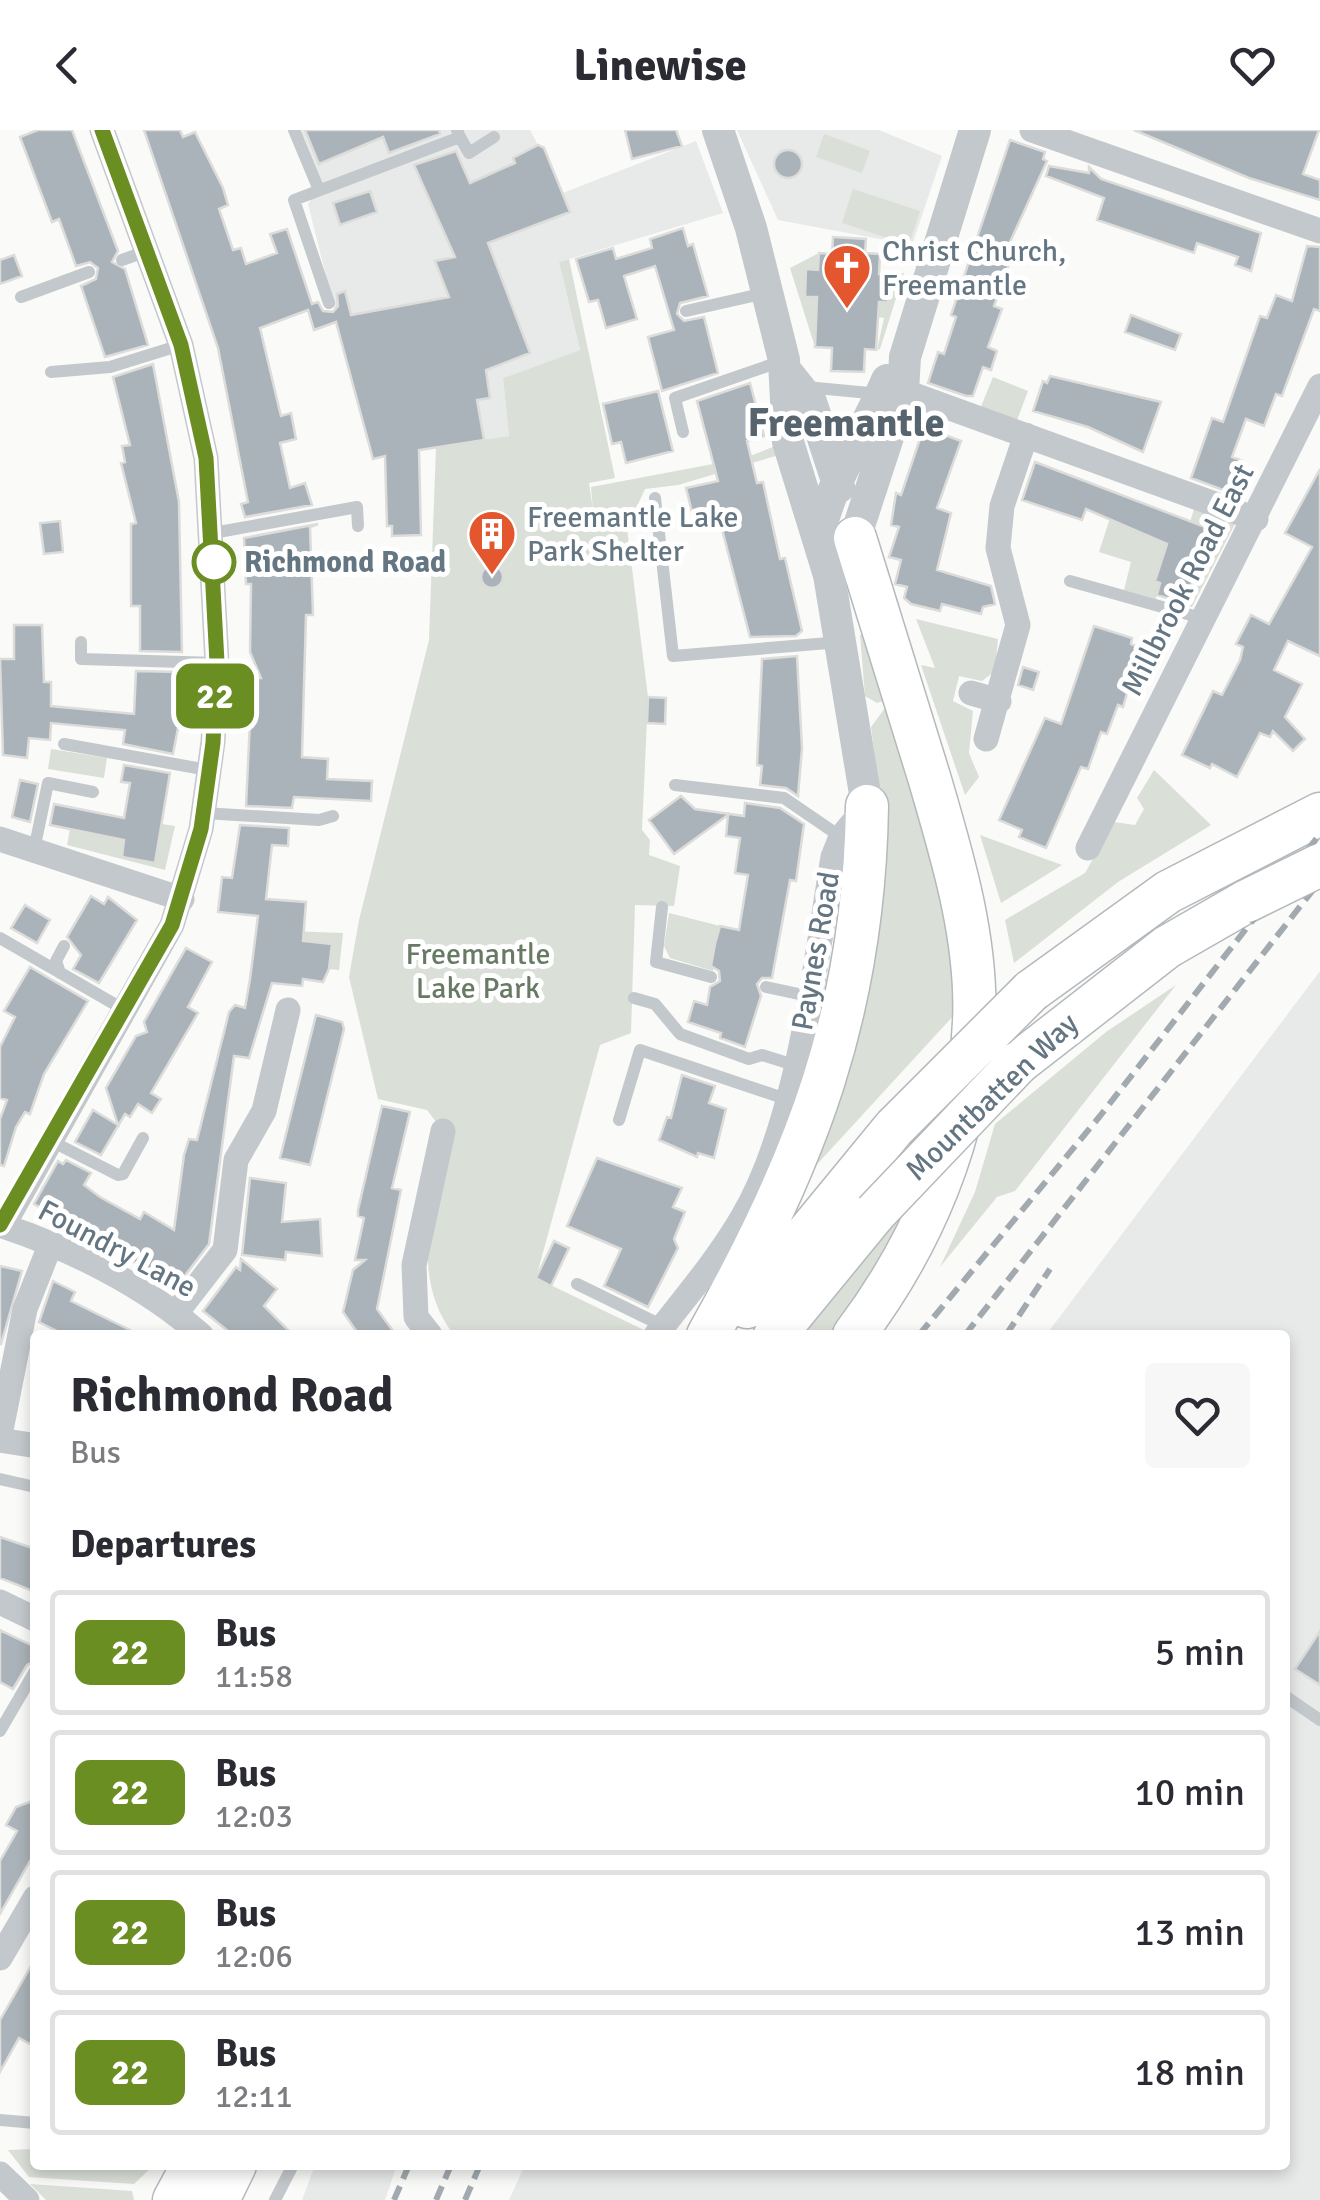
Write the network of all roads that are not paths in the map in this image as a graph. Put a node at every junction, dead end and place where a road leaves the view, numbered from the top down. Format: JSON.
{"nodes":[{"id":1,"x":102,"y":130,"type":"edge"},
{"id":2,"x":294,"y":130,"type":"edge"},
{"id":3,"x":718,"y":130,"type":"edge"},
{"id":4,"x":975,"y":130,"type":"edge"},
{"id":5,"x":1032,"y":130,"type":"edge"},
{"id":6,"x":459,"y":133,"type":"edge"},
{"id":7,"x":494,"y":137,"type":"dead end"},
{"id":8,"x":318,"y":190,"type":"junction"},
{"id":9,"x":1320,"y":231,"type":"edge"},
{"id":10,"x":147,"y":250,"type":"junction"},
{"id":11,"x":122,"y":260,"type":"dead end"},
{"id":12,"x":89,"y":272,"type":"dead end"},
{"id":13,"x":768,"y":292,"type":"junction"},
{"id":14,"x":21,"y":298,"type":"dead end"},
{"id":15,"x":328,"y":303,"type":"dead end"},
{"id":16,"x":686,"y":311,"type":"dead end"},
{"id":17,"x":181,"y":345,"type":"junction"},
{"id":18,"x":51,"y":372,"type":"dead end"},
{"id":19,"x":791,"y":373,"type":"junction"},
{"id":20,"x":894,"y":380,"type":"junction"},
{"id":21,"x":1320,"y":386,"type":"edge"},
{"id":22,"x":816,"y":419,"type":"junction"},
{"id":23,"x":1313,"y":419,"type":"edge"},
{"id":24,"x":867,"y":426,"type":"junction"},
{"id":25,"x":683,"y":432,"type":"dead end"},
{"id":26,"x":1026,"y":435,"type":"junction"},
{"id":27,"x":836,"y":476,"type":"junction"},
{"id":28,"x":656,"y":498,"type":"dead end"},
{"id":29,"x":1256,"y":519,"type":"junction"},
{"id":30,"x":358,"y":526,"type":"dead end"},
{"id":31,"x":213,"y":533,"type":"junction"},
{"id":32,"x":837,"y":537,"type":"junction"},
{"id":33,"x":1070,"y":581,"type":"dead end"},
{"id":34,"x":1206,"y":619,"type":"junction"},
{"id":35,"x":82,"y":642,"type":"dead end"},
{"id":36,"x":841,"y":642,"type":"junction"},
{"id":37,"x":217,"y":662,"type":"junction"},
{"id":38,"x":971,"y":693,"type":"dead end"},
{"id":39,"x":998,"y":701,"type":"junction"},
{"id":40,"x":986,"y":739,"type":"dead end"},
{"id":41,"x":64,"y":744,"type":"dead end"},
{"id":42,"x":208,"y":770,"type":"junction"},
{"id":43,"x":675,"y":786,"type":"dead end"},
{"id":44,"x":94,"y":792,"type":"dead end"},
{"id":45,"x":204,"y":812,"type":"junction"},
{"id":46,"x":332,"y":816,"type":"dead end"},
{"id":47,"x":1313,"y":818,"type":"edge"},
{"id":48,"x":854,"y":822,"type":"junction"},
{"id":49,"x":0,"y":839,"type":"edge"},
{"id":50,"x":1088,"y":848,"type":"dead end"},
{"id":51,"x":34,"y":850,"type":"junction"},
{"id":52,"x":1320,"y":864,"type":"edge"},
{"id":53,"x":182,"y":899,"type":"junction"},
{"id":54,"x":662,"y":908,"type":"dead end"},
{"id":55,"x":0,"y":938,"type":"edge"},
{"id":56,"x":64,"y":946,"type":"dead end"},
{"id":57,"x":60,"y":973,"type":"junction"},
{"id":58,"x":711,"y":977,"type":"dead end"},
{"id":59,"x":766,"y":987,"type":"dead end"},
{"id":60,"x":808,"y":996,"type":"junction"},
{"id":61,"x":634,"y":998,"type":"dead end"},
{"id":62,"x":123,"y":1010,"type":"junction"},
{"id":63,"x":288,"y":1010,"type":"dead end"},
{"id":64,"x":794,"y":1065,"type":"junction"},
{"id":65,"x":786,"y":1098,"type":"junction"},
{"id":66,"x":619,"y":1120,"type":"dead end"},
{"id":67,"x":444,"y":1131,"type":"dead end"},
{"id":68,"x":143,"y":1138,"type":"dead end"},
{"id":69,"x":48,"y":1140,"type":"junction"},
{"id":70,"x":2,"y":1226,"type":"edge"},
{"id":71,"x":51,"y":1243,"type":"junction"},
{"id":72,"x":577,"y":1284,"type":"dead end"},
{"id":73,"x":176,"y":1313,"type":"junction"},
{"id":74,"x":195,"y":1330,"type":"edge"},
{"id":75,"x":426,"y":1330,"type":"edge"},
{"id":76,"x":657,"y":1330,"type":"edge"},
{"id":77,"x":660,"y":1330,"type":"edge"},
{"id":78,"x":711,"y":1330,"type":"edge"},
{"id":79,"x":729,"y":1330,"type":"edge"},
{"id":80,"x":779,"y":1330,"type":"edge"},
{"id":81,"x":858,"y":1330,"type":"edge"},
{"id":82,"x":0,"y":1437,"type":"edge"},
{"id":83,"x":30,"y":1446,"type":"edge"},
{"id":84,"x":0,"y":1479,"type":"edge"},
{"id":85,"x":30,"y":1486,"type":"edge"},
{"id":86,"x":0,"y":1602,"type":"edge"},
{"id":87,"x":30,"y":1617,"type":"edge"},
{"id":88,"x":30,"y":1679,"type":"edge"},
{"id":89,"x":1290,"y":1699,"type":"edge"},
{"id":90,"x":1320,"y":1720,"type":"edge"},
{"id":91,"x":0,"y":1731,"type":"edge"},
{"id":92,"x":30,"y":1907,"type":"edge"},
{"id":93,"x":0,"y":1958,"type":"edge"},
{"id":94,"x":0,"y":2120,"type":"edge"},
{"id":95,"x":30,"y":2123,"type":"edge"},
{"id":96,"x":190,"y":2170,"type":"edge"},
{"id":97,"x":233,"y":2170,"type":"edge"},
{"id":98,"x":290,"y":2170,"type":"edge"},
{"id":99,"x":0,"y":2174,"type":"edge"},
{"id":100,"x":27,"y":2200,"type":"edge"},
{"id":101,"x":174,"y":2200,"type":"edge"},
{"id":102,"x":218,"y":2200,"type":"edge"},
{"id":103,"x":275,"y":2200,"type":"edge"}],
"edges":[{"from":1,"to":10,"type":"street"},
{"from":2,"to":8,"type":"lane"},
{"from":3,"to":13,"type":"street","name":"Paynes Road"},
{"from":4,"to":20,"type":"street"},
{"from":5,"to":9,"type":"street"},
{"from":6,"to":7,"type":"lane"},
{"from":6,"to":8,"type":"lane"},
{"from":8,"to":15,"type":"lane"},
{"from":10,"to":11,"type":"lane"},
{"from":10,"to":17,"type":"street"},
{"from":12,"to":14,"type":"lane"},
{"from":13,"to":16,"type":"lane"},
{"from":13,"to":19,"type":"street","name":"Paynes Road"},
{"from":17,"to":18,"type":"lane"},
{"from":17,"to":31,"type":"street"},
{"from":19,"to":20,"type":"lane"},
{"from":19,"to":22,"type":"street","name":"Paynes Road"},
{"from":19,"to":25,"type":"lane"},
{"from":19,"to":32,"type":"street","name":"Paynes Road"},
{"from":20,"to":24,"type":"street"},
{"from":20,"to":26,"type":"street"},
{"from":20,"to":32,"type":"street"},
{"from":21,"to":23,"type":"street","name":"Millbrook Road East"},
{"from":22,"to":24,"type":"street"},
{"from":22,"to":27,"type":"street","name":"Paynes Road"},
{"from":23,"to":29,"type":"street","name":"Millbrook Road East"},
{"from":24,"to":27,"type":"street"},
{"from":26,"to":29,"type":"street"},
{"from":26,"to":39,"type":"street"},
{"from":27,"to":32,"type":"street","name":"Paynes Road"},
{"from":28,"to":36,"type":"lane"},
{"from":29,"to":34,"type":"street","name":"Millbrook Road East"},
{"from":30,"to":31,"type":"lane"},
{"from":31,"to":37,"type":"street"},
{"from":32,"to":36,"type":"street","name":"Paynes Road"},
{"from":32,"to":81,"type":"highway"},
{"from":33,"to":34,"type":"lane"},
{"from":34,"to":50,"type":"street","name":"Millbrook Road East"},
{"from":35,"to":37,"type":"lane"},
{"from":36,"to":48,"type":"street","name":"Paynes Road"},
{"from":37,"to":42,"type":"street"},
{"from":38,"to":39,"type":"street"},
{"from":39,"to":40,"type":"street"},
{"from":41,"to":42,"type":"lane"},
{"from":42,"to":45,"type":"street"},
{"from":43,"to":48,"type":"lane"},
{"from":44,"to":51,"type":"lane"},
{"from":45,"to":46,"type":"lane"},
{"from":45,"to":53,"type":"street"},
{"from":47,"to":79,"type":"highway","name":"Mountbatten Way","bridge":true},
{"from":48,"to":60,"type":"street","name":"Paynes Road"},
{"from":48,"to":78,"type":"highway"},
{"from":49,"to":51,"type":"street"},
{"from":51,"to":53,"type":"street"},
{"from":52,"to":80,"type":"highway","name":"Mountbatten Way","bridge":true},
{"from":53,"to":62,"type":"street"},
{"from":54,"to":58,"type":"lane"},
{"from":55,"to":57,"type":"lane"},
{"from":56,"to":57,"type":"lane"},
{"from":57,"to":62,"type":"lane"},
{"from":59,"to":60,"type":"lane"},
{"from":60,"to":64,"type":"street","name":"Paynes Road"},
{"from":61,"to":64,"type":"lane"},
{"from":62,"to":69,"type":"street"},
{"from":63,"to":73,"type":"street"},
{"from":64,"to":65,"type":"street","name":"Paynes Road"},
{"from":65,"to":66,"type":"lane"},
{"from":65,"to":77,"type":"street","name":"Paynes Road"},
{"from":67,"to":75,"type":"street"},
{"from":68,"to":69,"type":"lane"},
{"from":69,"to":70,"type":"street"},
{"from":70,"to":71,"type":"street","name":"Foundry Lane"},
{"from":71,"to":73,"type":"street","name":"Foundry Lane"},
{"from":71,"to":82,"type":"street"},
{"from":72,"to":76,"type":"lane"},
{"from":73,"to":74,"type":"street","name":"Foundry Lane"},
{"from":82,"to":83,"type":"street"},
{"from":84,"to":85,"type":"lane"},
{"from":86,"to":87,"type":"street"},
{"from":88,"to":91,"type":"lane"},
{"from":89,"to":90,"type":"lane"},
{"from":92,"to":93,"type":"street"},
{"from":94,"to":95,"type":"lane"},
{"from":96,"to":101,"type":"highway"},
{"from":97,"to":102,"type":"highway"},
{"from":98,"to":103,"type":"lane"},
{"from":99,"to":100,"type":"street"}]}
